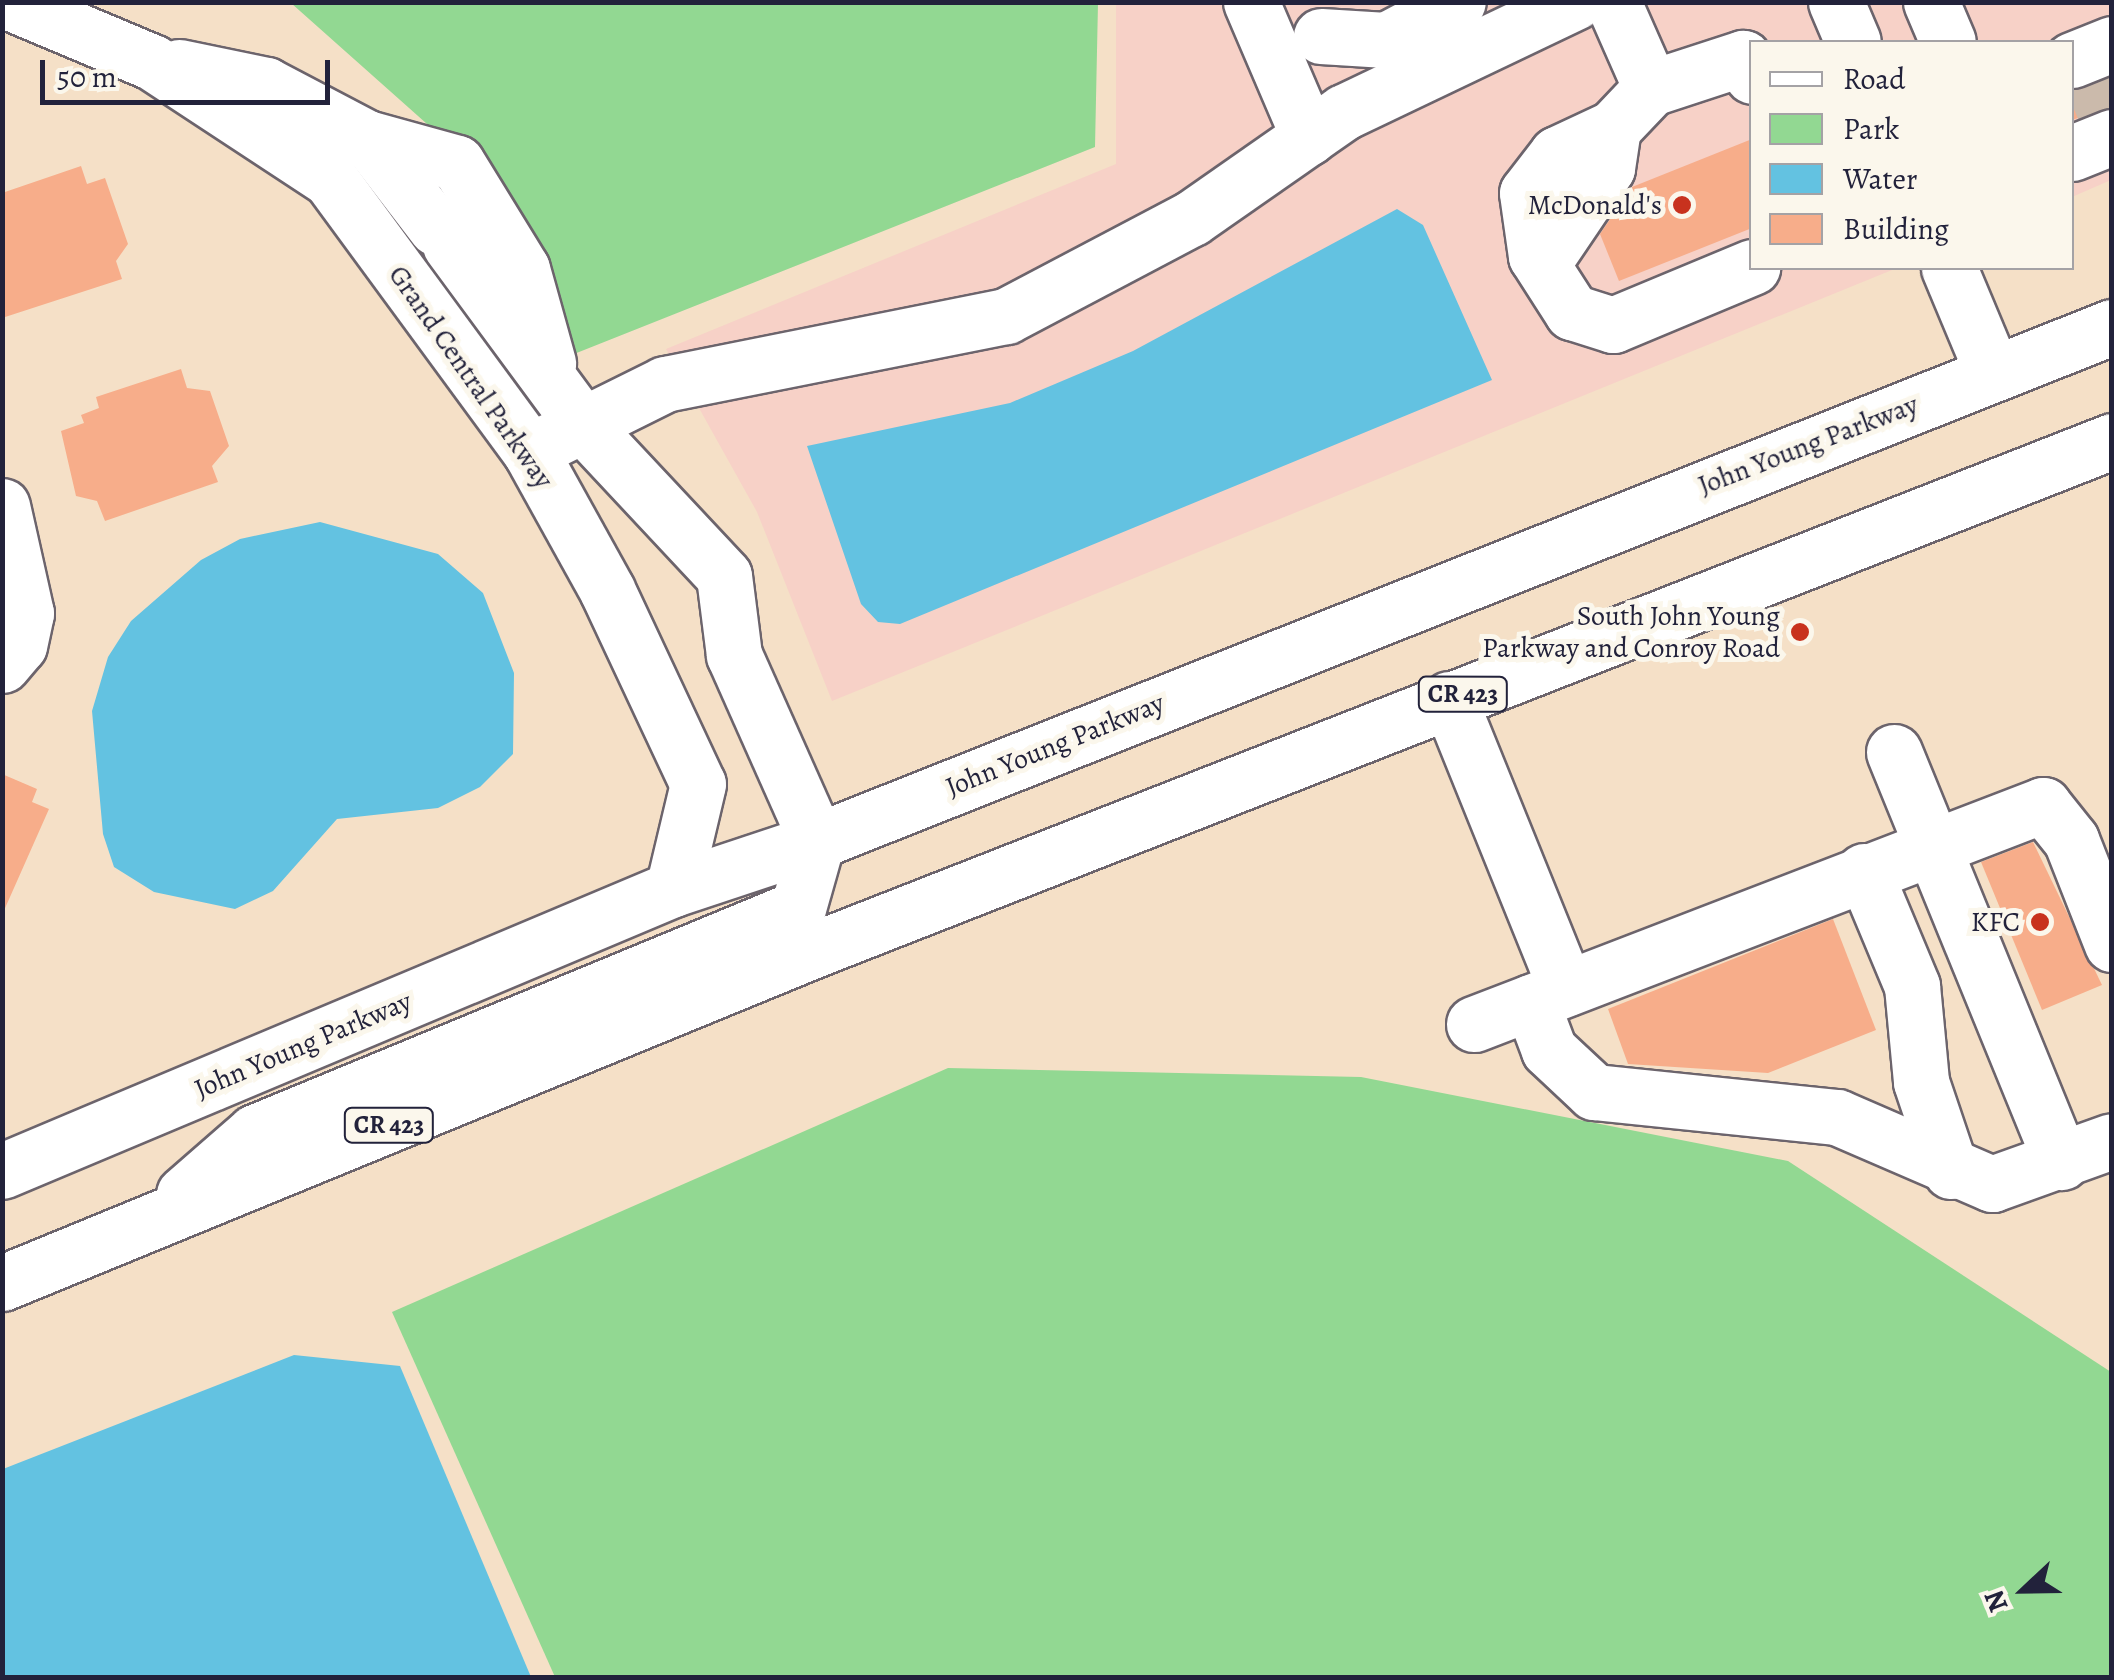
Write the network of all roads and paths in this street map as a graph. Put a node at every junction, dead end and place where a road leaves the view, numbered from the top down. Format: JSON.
{"nodes":[{"id":1,"x":1251,"y":2,"type":"edge"},
{"id":2,"x":1458,"y":2,"type":"edge"},
{"id":3,"x":1613,"y":2,"type":"edge"},
{"id":4,"x":1836,"y":2,"type":"edge"},
{"id":5,"x":1932,"y":2,"type":"edge"},
{"id":6,"x":11,"y":3,"type":"edge"},
{"id":7,"x":1550,"y":8,"type":"edge"},
{"id":8,"x":1377,"y":12,"type":"dead end"},
{"id":9,"x":1852,"y":40,"type":"edge"},
{"id":10,"x":1947,"y":40,"type":"edge"},
{"id":11,"x":1297,"y":46,"type":"junction"},
{"id":12,"x":152,"y":62,"type":"junction"},
{"id":13,"x":1749,"y":70,"type":"edge"},
{"id":14,"x":1651,"y":88,"type":"junction"},
{"id":15,"x":1309,"y":137,"type":"junction"},
{"id":16,"x":380,"y":155,"type":"junction"},
{"id":17,"x":357,"y":216,"type":"junction"},
{"id":18,"x":1749,"y":268,"type":"edge"},
{"id":19,"x":1950,"y":270,"type":"edge"},
{"id":20,"x":2112,"y":327,"type":"edge"},
{"id":21,"x":1993,"y":373,"type":"junction"},
{"id":22,"x":582,"y":422,"type":"junction"},
{"id":23,"x":2112,"y":440,"type":"edge"},
{"id":24,"x":538,"y":466,"type":"junction"},
{"id":25,"x":2,"y":506,"type":"edge"},
{"id":26,"x":2,"y":665,"type":"edge"},
{"id":27,"x":1449,"y":699,"type":"junction"},
{"id":28,"x":1894,"y":752,"type":"dead end"},
{"id":29,"x":991,"y":771,"type":"junction"},
{"id":30,"x":2043,"y":805,"type":"junction"},
{"id":31,"x":816,"y":841,"type":"junction"},
{"id":32,"x":1934,"y":844,"type":"junction"},
{"id":33,"x":1864,"y":871,"type":"junction"},
{"id":34,"x":673,"y":889,"type":"junction"},
{"id":35,"x":2112,"y":944,"type":"edge"},
{"id":36,"x":816,"y":950,"type":"junction"},
{"id":37,"x":2112,"y":990,"type":"edge"},
{"id":38,"x":1548,"y":995,"type":"junction"},
{"id":39,"x":1474,"y":1024,"type":"dead end"},
{"id":40,"x":2112,"y":1141,"type":"edge"},
{"id":41,"x":2062,"y":1162,"type":"junction"},
{"id":42,"x":1952,"y":1170,"type":"junction"},
{"id":43,"x":2,"y":1171,"type":"edge"},
{"id":44,"x":152,"y":1222,"type":"junction"},
{"id":45,"x":2,"y":1283,"type":"edge"}],
"edges":[{"from":1,"to":11,"type":"main road"},
{"from":2,"to":11,"type":"main road"},
{"from":3,"to":14,"type":"main road"},
{"from":4,"to":9,"type":"main road"},
{"from":5,"to":10,"type":"main road"},
{"from":6,"to":12,"type":"main road","name":"Grand Central Parkway"},
{"from":7,"to":15,"type":"main road"},
{"from":8,"to":11,"type":"main road"},
{"from":11,"to":15,"type":"main road"},
{"from":12,"to":16,"type":"main road","name":"Grand Central Parkway"},
{"from":12,"to":17,"type":"main road","name":"Grand Central Parkway"},
{"from":13,"to":14,"type":"main road"},
{"from":14,"to":18,"type":"main road"},
{"from":15,"to":22,"type":"main road"},
{"from":16,"to":17,"type":"main road"},
{"from":16,"to":22,"type":"main road","name":"Grand Central Parkway"},
{"from":16,"to":22,"type":"main road"},
{"from":17,"to":24,"type":"main road","name":"Grand Central Parkway"},
{"from":19,"to":21,"type":"main road"},
{"from":20,"to":21,"type":"main road","name":"John Young Parkway"},
{"from":21,"to":29,"type":"main road","name":"John Young Parkway"},
{"from":22,"to":24,"type":"main road"},
{"from":22,"to":31,"type":"main road","name":"Grand Central Parkway"},
{"from":23,"to":27,"type":"main road","number":"CR 423"},
{"from":24,"to":34,"type":"main road","name":"Grand Central Parkway"},
{"from":25,"to":26,"type":"main road"},
{"from":27,"to":36,"type":"main road","number":"CR 423"},
{"from":27,"to":38,"type":"main road"},
{"from":28,"to":32,"type":"main road"},
{"from":29,"to":31,"type":"main road","name":"John Young Parkway"},
{"from":29,"to":36,"type":"main road"},
{"from":30,"to":32,"type":"main road"},
{"from":30,"to":35,"type":"main road"},
{"from":30,"to":37,"type":"main road"},
{"from":31,"to":34,"type":"main road","name":"John Young Parkway"},
{"from":31,"to":44,"type":"main road"},
{"from":32,"to":33,"type":"main road"},
{"from":32,"to":41,"type":"main road"},
{"from":33,"to":38,"type":"main road"},
{"from":33,"to":42,"type":"main road"},
{"from":34,"to":43,"type":"main road","name":"John Young Parkway"},
{"from":36,"to":44,"type":"main road","number":"CR 423"},
{"from":38,"to":39,"type":"main road"},
{"from":38,"to":42,"type":"main road"},
{"from":40,"to":41,"type":"main road"},
{"from":41,"to":42,"type":"main road"},
{"from":44,"to":45,"type":"main road","number":"CR 423"}]}
